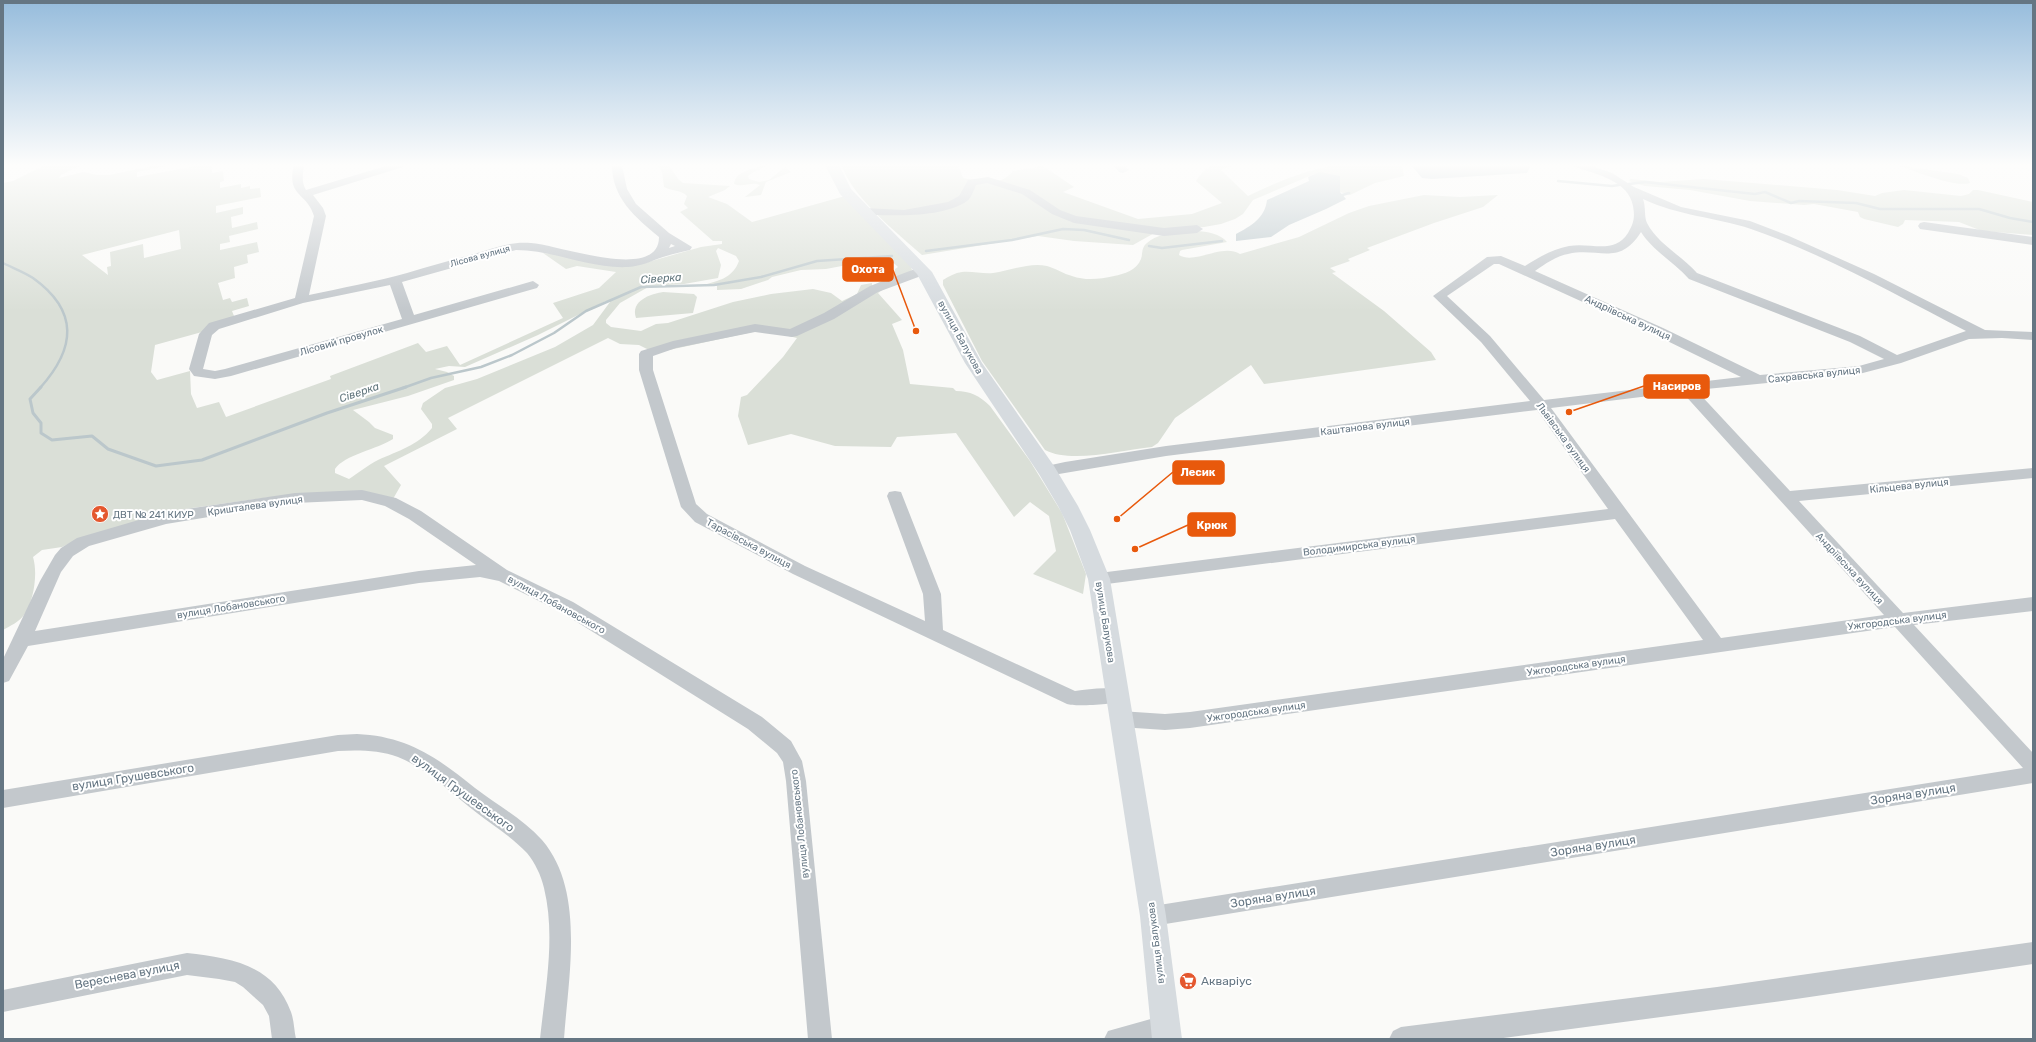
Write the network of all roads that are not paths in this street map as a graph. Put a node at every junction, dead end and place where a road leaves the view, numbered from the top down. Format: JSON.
{"nodes":[{"id":1,"x":319,"y":214,"type":"edge"},
{"id":2,"x":639,"y":214,"type":"edge"},
{"id":3,"x":867,"y":214,"type":"edge"},
{"id":4,"x":1060,"y":214,"type":"edge"},
{"id":5,"x":1641,"y":214,"type":"edge"},
{"id":6,"x":1700,"y":214,"type":"edge"},
{"id":7,"x":1641,"y":222,"type":"junction"},
{"id":8,"x":1924,"y":226,"type":"dead end"},
{"id":9,"x":1197,"y":229,"type":"dead end"},
{"id":10,"x":665,"y":236,"type":"junction"},
{"id":11,"x":2033,"y":241,"type":"edge"},
{"id":12,"x":660,"y":254,"type":"junction"},
{"id":13,"x":1496,"y":259,"type":"joint"},
{"id":14,"x":1527,"y":270,"type":"junction"},
{"id":15,"x":924,"y":272,"type":"junction"},
{"id":16,"x":395,"y":280,"type":"junction"},
{"id":17,"x":533,"y":285,"type":"dead end"},
{"id":18,"x":301,"y":300,"type":"junction"},
{"id":19,"x":409,"y":321,"type":"junction"},
{"id":20,"x":214,"y":326,"type":"joint"},
{"id":21,"x":1980,"y":333,"type":"junction"},
{"id":22,"x":2033,"y":336,"type":"edge"},
{"id":23,"x":1896,"y":360,"type":"junction"},
{"id":24,"x":1758,"y":380,"type":"junction"},
{"id":25,"x":1685,"y":387,"type":"junction"},
{"id":26,"x":1542,"y":405,"type":"junction"},
{"id":27,"x":1047,"y":471,"type":"junction"},
{"id":28,"x":2033,"y":473,"type":"edge"},
{"id":29,"x":895,"y":496,"type":"dead end"},
{"id":30,"x":1785,"y":497,"type":"junction"},
{"id":31,"x":1619,"y":513,"type":"junction"},
{"id":32,"x":503,"y":575,"type":"junction"},
{"id":33,"x":1099,"y":579,"type":"junction"},
{"id":34,"x":2033,"y":604,"type":"edge"},
{"id":35,"x":1897,"y":620,"type":"junction"},
{"id":36,"x":934,"y":632,"type":"junction"},
{"id":37,"x":22,"y":640,"type":"junction"},
{"id":38,"x":1716,"y":645,"type":"junction"},
{"id":39,"x":3,"y":676,"type":"edge"},
{"id":40,"x":1117,"y":696,"type":"junction"},
{"id":41,"x":1120,"y":719,"type":"junction"},
{"id":42,"x":2033,"y":766,"type":"edge"},
{"id":43,"x":2033,"y":775,"type":"edge"},
{"id":44,"x":3,"y":799,"type":"edge"},
{"id":45,"x":1153,"y":916,"type":"junction"},
{"id":46,"x":2033,"y":954,"type":"edge"},
{"id":47,"x":3,"y":1001,"type":"edge"},
{"id":48,"x":1166,"y":1033,"type":"edge"},
{"id":49,"x":284,"y":1039,"type":"edge"},
{"id":50,"x":552,"y":1039,"type":"edge"},
{"id":51,"x":820,"y":1039,"type":"edge"},
{"id":52,"x":1116,"y":1039,"type":"edge"},
{"id":53,"x":1401,"y":1039,"type":"edge"}],
"edges":[{"from":1,"to":18,"type":"street"},
{"from":2,"to":10,"type":"street"},
{"from":3,"to":15,"type":"main road","name":"вулиця Балукова"},
{"from":4,"to":9,"type":"street"},
{"from":5,"to":7,"type":"street"},
{"from":6,"to":21,"type":"street"},
{"from":7,"to":14,"type":"street"},
{"from":7,"to":23,"type":"street"},
{"from":8,"to":11,"type":"street"},
{"from":10,"to":12,"type":"street"},
{"from":10,"to":12,"type":"street","name":"Лісова вулиця"},
{"from":12,"to":16,"type":"street","name":"Лісова вулиця"},
{"from":13,"to":14,"type":"street","name":"Андріївська вулиця"},
{"from":13,"to":26,"type":"street","name":"Львівська вулиця"},
{"from":14,"to":24,"type":"street","name":"Андріївська вулиця"},
{"from":15,"to":27,"type":"main road","name":"вулиця Балукова"},
{"from":15,"to":36,"type":"street","name":"Тарасівська вулиця"},
{"from":16,"to":18,"type":"street","name":"Лісова вулиця"},
{"from":16,"to":19,"type":"street"},
{"from":17,"to":19,"type":"street","name":"Лісовий провулок"},
{"from":18,"to":20,"type":"street","name":"Лісова вулиця"},
{"from":19,"to":20,"type":"street","name":"Лісовий провулок"},
{"from":21,"to":22,"type":"street","name":"Сахравська вулиця"},
{"from":21,"to":23,"type":"street","name":"Сахравська вулиця"},
{"from":23,"to":24,"type":"street","name":"Сахравська вулиця"},
{"from":24,"to":25,"type":"street","name":"Сахравська вулиця"},
{"from":25,"to":26,"type":"street","name":"Каштанова вулиця"},
{"from":25,"to":30,"type":"street","name":"Андріївська вулиця"},
{"from":26,"to":27,"type":"street","name":"Каштанова вулиця"},
{"from":26,"to":31,"type":"street","name":"Львівська вулиця"},
{"from":27,"to":33,"type":"main road","name":"вулиця Балукова"},
{"from":28,"to":30,"type":"street","name":"Кільцева вулиця"},
{"from":29,"to":36,"type":"street"},
{"from":30,"to":35,"type":"street","name":"Андріївська вулиця"},
{"from":31,"to":33,"type":"street","name":"Володимирська вулиця"},
{"from":31,"to":38,"type":"street","name":"Львівська вулиця"},
{"from":32,"to":37,"type":"street","name":"вулиця Лобановського"},
{"from":32,"to":37,"type":"street","name":"Кришталева вулиця"},
{"from":32,"to":51,"type":"street","name":"вулиця Лобановського"},
{"from":33,"to":40,"type":"main road","name":"вулиця Балукова"},
{"from":34,"to":35,"type":"street","name":"Ужгородська вулиця"},
{"from":35,"to":38,"type":"street","name":"Ужгородська вулиця"},
{"from":35,"to":42,"type":"street","name":"Андріївська вулиця"},
{"from":36,"to":40,"type":"street","name":"Тарасівська вулиця"},
{"from":37,"to":39,"type":"street"},
{"from":38,"to":41,"type":"street","name":"Ужгородська вулиця"},
{"from":40,"to":41,"type":"main road","name":"вулиця Балукова"},
{"from":41,"to":45,"type":"main road","name":"вулиця Балукова"},
{"from":43,"to":45,"type":"street","name":"Зоряна вулиця"},
{"from":44,"to":50,"type":"street","name":"вулиця Грушевського"},
{"from":45,"to":48,"type":"main road","name":"вулиця Балукова"},
{"from":46,"to":53,"type":"street"},
{"from":47,"to":49,"type":"street","name":"Вереснева вулиця"},
{"from":48,"to":52,"type":"street"}]}
